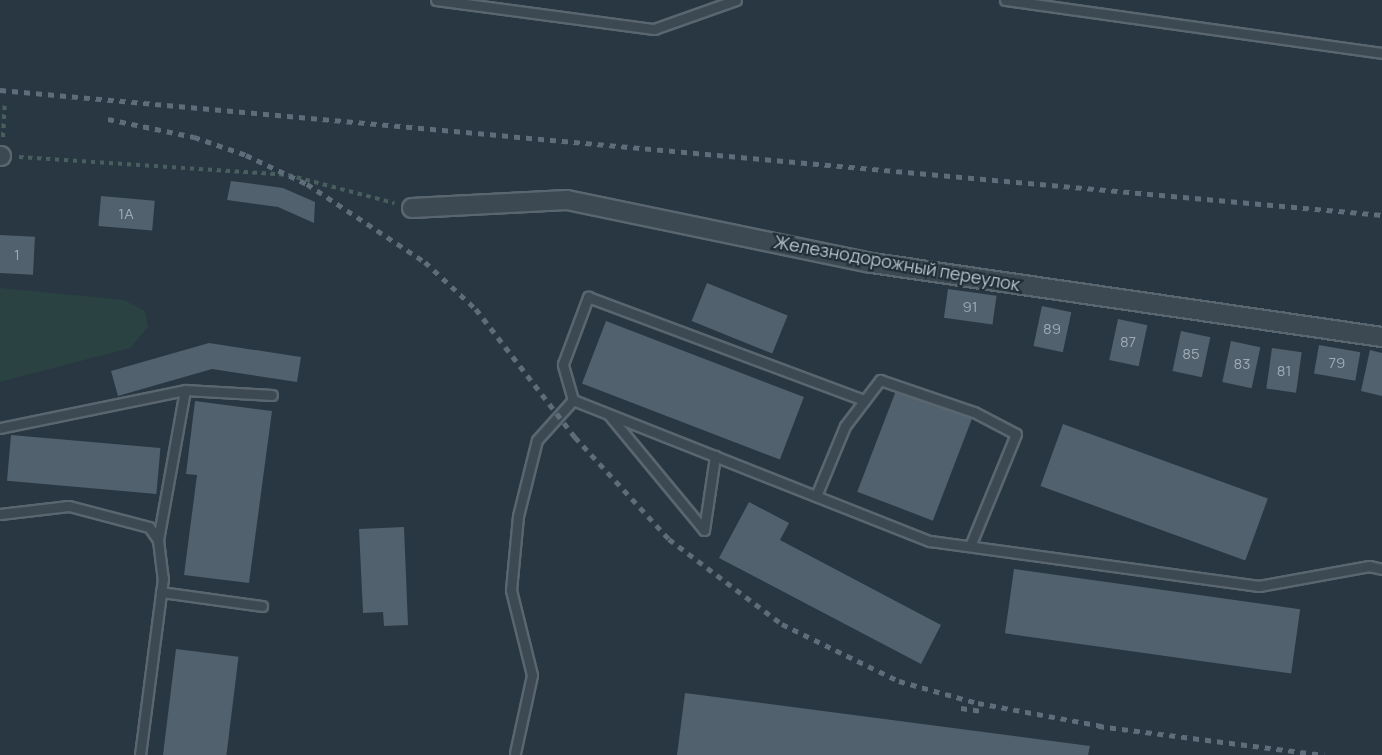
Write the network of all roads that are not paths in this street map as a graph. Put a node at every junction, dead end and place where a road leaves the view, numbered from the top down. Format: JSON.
{"nodes":[{"id":1,"x":436,"y":0,"type":"edge"},
{"id":2,"x":736,"y":0,"type":"edge"},
{"id":3,"x":1005,"y":0,"type":"edge"},
{"id":4,"x":1382,"y":52,"type":"edge"},
{"id":5,"x":412,"y":208,"type":"road end"},
{"id":6,"x":1382,"y":337,"type":"edge"},
{"id":7,"x":185,"y":390,"type":"junction"},
{"id":8,"x":272,"y":395,"type":"dead end"},
{"id":9,"x":573,"y":400,"type":"junction"},
{"id":10,"x":864,"y":400,"type":"junction"},
{"id":11,"x":607,"y":413,"type":"junction"},
{"id":12,"x":0,"y":428,"type":"edge"},
{"id":13,"x":715,"y":456,"type":"junction"},
{"id":14,"x":816,"y":495,"type":"junction"},
{"id":15,"x":0,"y":514,"type":"edge"},
{"id":16,"x":158,"y":540,"type":"junction"},
{"id":17,"x":970,"y":546,"type":"junction"},
{"id":18,"x":1382,"y":569,"type":"edge"},
{"id":19,"x":161,"y":592,"type":"junction"},
{"id":20,"x":262,"y":606,"type":"dead end"},
{"id":21,"x":515,"y":754,"type":"edge"},
{"id":22,"x":140,"y":755,"type":"edge"},
{"id":23,"x":527,"y":755,"type":"edge"}],
"edges":[{"from":1,"to":2,"type":"lane"},
{"from":3,"to":4,"type":"lane"},
{"from":5,"to":6,"type":"street","name":"Железнодорожный переулок"},
{"from":7,"to":8,"type":"lane"},
{"from":7,"to":12,"type":"lane"},
{"from":7,"to":16,"type":"lane"},
{"from":9,"to":10,"type":"lane"},
{"from":9,"to":11,"type":"lane"},
{"from":9,"to":21,"type":"lane"},
{"from":10,"to":14,"type":"lane"},
{"from":10,"to":17,"type":"lane"},
{"from":11,"to":13,"type":"lane"},
{"from":11,"to":13,"type":"lane"},
{"from":13,"to":14,"type":"lane"},
{"from":14,"to":17,"type":"lane"},
{"from":15,"to":16,"type":"lane"},
{"from":16,"to":19,"type":"lane"},
{"from":17,"to":18,"type":"lane"},
{"from":19,"to":20,"type":"lane"},
{"from":19,"to":22,"type":"lane"},
{"from":21,"to":23,"type":"lane"}]}
